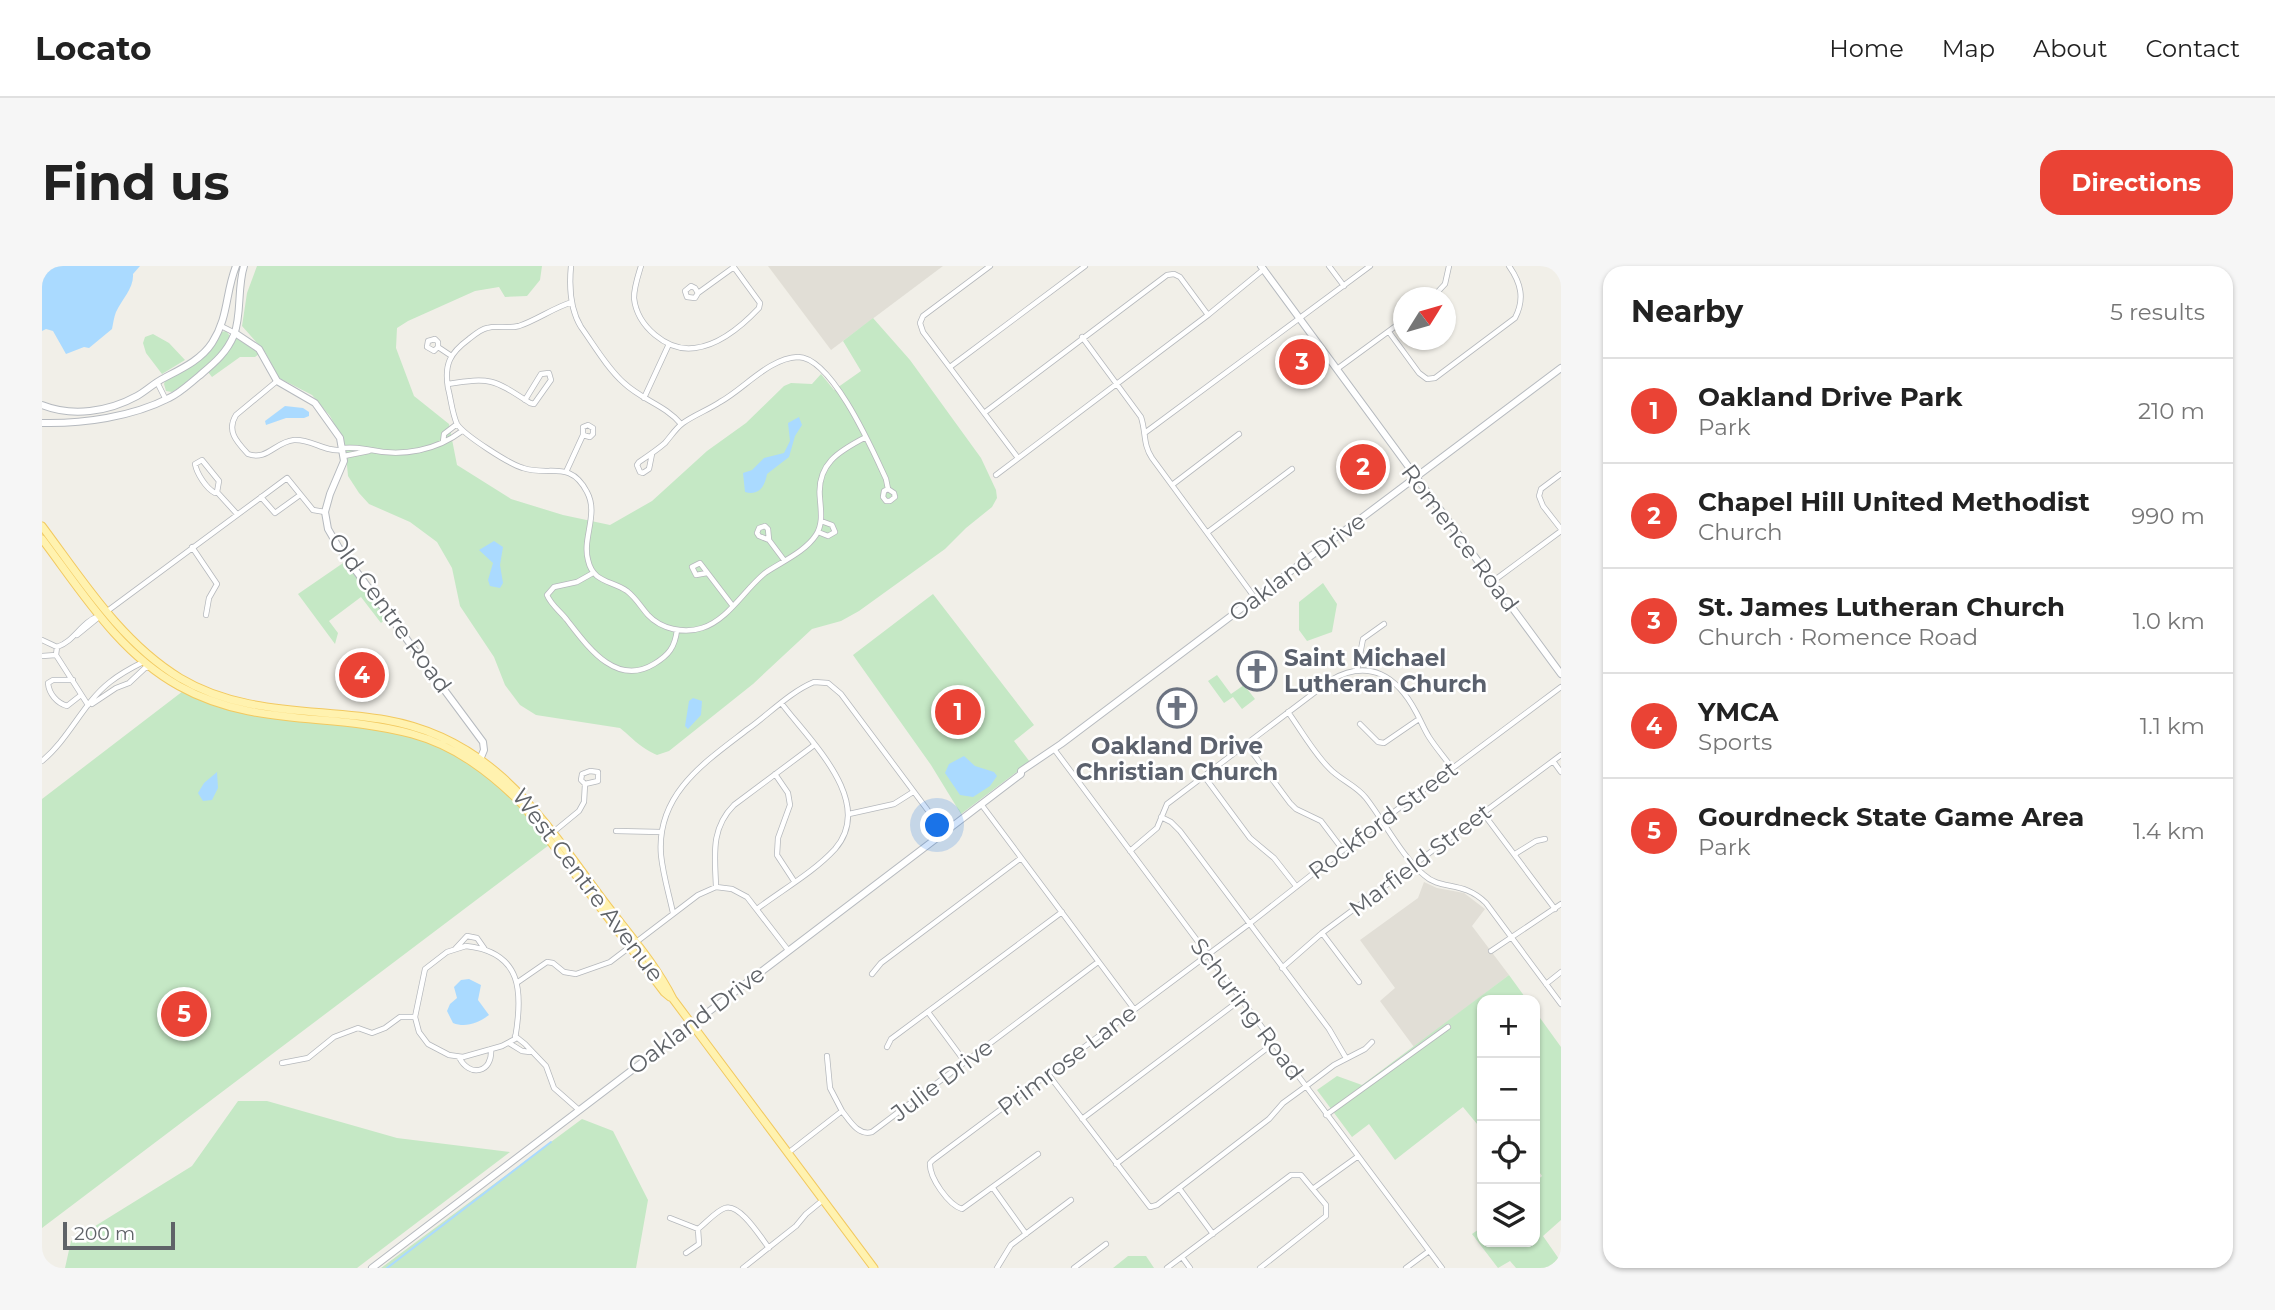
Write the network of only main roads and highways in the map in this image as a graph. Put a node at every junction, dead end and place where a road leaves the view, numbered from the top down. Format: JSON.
{"nodes":[{"id":1,"x":42,"y":526,"type":"edge"},
{"id":2,"x":42,"y":539,"type":"edge"},
{"id":3,"x":103,"y":614,"type":"junction"},
{"id":4,"x":479,"y":762,"type":"junction"},
{"id":5,"x":874,"y":1268,"type":"edge"}],
"edges":[{"from":1,"to":3,"type":"main road","name":"West Centre Avenue"},
{"from":2,"to":3,"type":"main road","name":"West Centre Avenue"},
{"from":3,"to":4,"type":"main road","name":"West Centre Avenue"},
{"from":3,"to":4,"type":"main road","name":"West Centre Avenue"},
{"from":4,"to":5,"type":"main road","name":"West Centre Avenue"}]}
